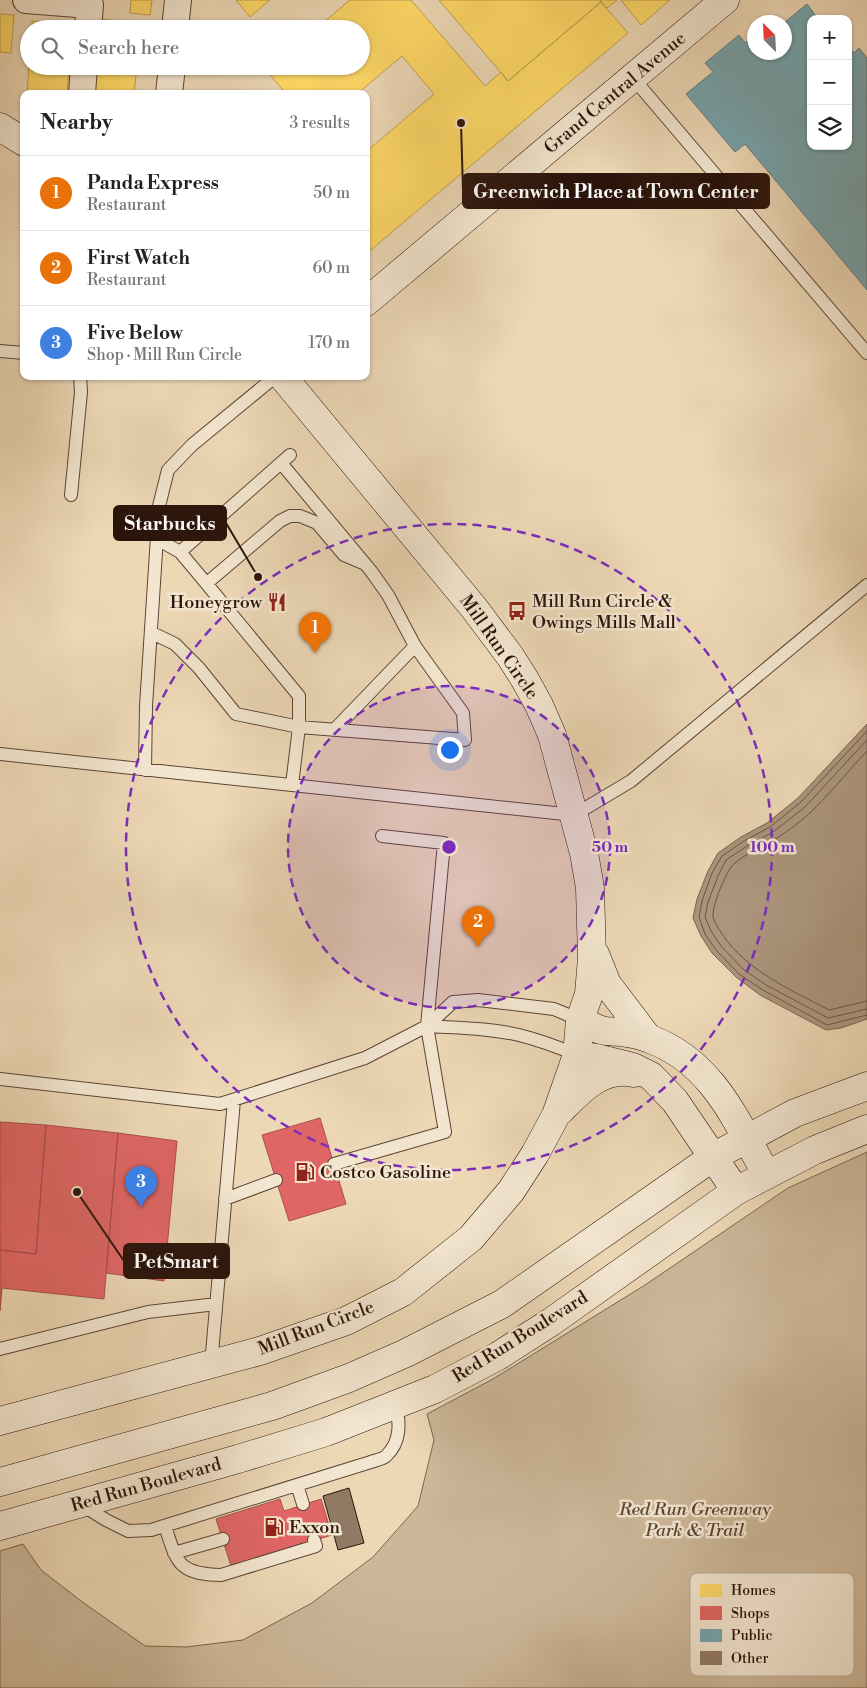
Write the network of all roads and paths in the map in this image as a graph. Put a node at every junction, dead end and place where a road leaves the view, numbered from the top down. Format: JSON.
{"nodes":[{"id":1,"x":26,"y":0,"type":"edge"},
{"id":2,"x":178,"y":0,"type":"edge"},
{"id":3,"x":725,"y":0,"type":"edge"},
{"id":4,"x":89,"y":20,"type":"edge"},
{"id":5,"x":177,"y":20,"type":"edge"},
{"id":6,"x":83,"y":75,"type":"edge"},
{"id":7,"x":171,"y":75,"type":"edge"},
{"id":8,"x":633,"y":78,"type":"junction"},
{"id":9,"x":82,"y":90,"type":"edge"},
{"id":10,"x":169,"y":90,"type":"edge"},
{"id":11,"x":0,"y":127,"type":"edge"},
{"id":12,"x":20,"y":140,"type":"edge"},
{"id":13,"x":370,"y":297,"type":"edge"},
{"id":14,"x":0,"y":351,"type":"edge"},
{"id":15,"x":20,"y":353,"type":"edge"},
{"id":16,"x":867,"y":353,"type":"edge"},
{"id":17,"x":80,"y":380,"type":"edge"},
{"id":18,"x":271,"y":380,"type":"edge"},
{"id":19,"x":285,"y":380,"type":"edge"},
{"id":20,"x":71,"y":495,"type":"dead end"},
{"id":21,"x":157,"y":539,"type":"junction"},
{"id":22,"x":180,"y":552,"type":"junction"},
{"id":23,"x":366,"y":564,"type":"junction"},
{"id":24,"x":207,"y":583,"type":"junction"},
{"id":25,"x":867,"y":585,"type":"edge"},
{"id":26,"x":152,"y":634,"type":"junction"},
{"id":27,"x":415,"y":646,"type":"junction"},
{"id":28,"x":299,"y":727,"type":"junction"},
{"id":29,"x":334,"y":730,"type":"junction"},
{"id":30,"x":0,"y":754,"type":"edge"},
{"id":31,"x":145,"y":770,"type":"junction"},
{"id":32,"x":292,"y":785,"type":"junction"},
{"id":33,"x":574,"y":815,"type":"junction"},
{"id":34,"x":382,"y":836,"type":"dead end"},
{"id":35,"x":592,"y":946,"type":"junction"},
{"id":36,"x":580,"y":1020,"type":"junction"},
{"id":37,"x":427,"y":1026,"type":"junction"},
{"id":38,"x":648,"y":1038,"type":"junction"},
{"id":39,"x":577,"y":1055,"type":"junction"},
{"id":40,"x":651,"y":1076,"type":"junction"},
{"id":41,"x":0,"y":1080,"type":"edge"},
{"id":42,"x":867,"y":1086,"type":"edge"},
{"id":43,"x":234,"y":1100,"type":"junction"},
{"id":44,"x":556,"y":1115,"type":"junction"},
{"id":45,"x":867,"y":1129,"type":"edge"},
{"id":46,"x":746,"y":1139,"type":"junction"},
{"id":47,"x":713,"y":1157,"type":"junction"},
{"id":48,"x":334,"y":1164,"type":"dead end"},
{"id":49,"x":767,"y":1175,"type":"junction"},
{"id":50,"x":276,"y":1180,"type":"dead end"},
{"id":51,"x":736,"y":1192,"type":"junction"},
{"id":52,"x":225,"y":1199,"type":"junction"},
{"id":53,"x":216,"y":1304,"type":"junction"},
{"id":54,"x":0,"y":1350,"type":"edge"},
{"id":55,"x":211,"y":1365,"type":"junction"},
{"id":56,"x":396,"y":1405,"type":"junction"},
{"id":57,"x":0,"y":1419,"type":"edge"},
{"id":58,"x":0,"y":1482,"type":"edge"},
{"id":59,"x":297,"y":1485,"type":"junction"},
{"id":60,"x":80,"y":1504,"type":"junction"},
{"id":61,"x":303,"y":1504,"type":"dead end"},
{"id":62,"x":0,"y":1526,"type":"edge"},
{"id":63,"x":165,"y":1526,"type":"junction"},
{"id":64,"x":223,"y":1539,"type":"dead end"},
{"id":65,"x":314,"y":1540,"type":"dead end"},
{"id":66,"x":174,"y":1553,"type":"junction"}],
"edges":[{"from":1,"to":4,"type":"street"},
{"from":2,"to":5,"type":"street"},
{"from":3,"to":8,"type":"street","name":"Grand Central Avenue"},
{"from":6,"to":9,"type":"street"},
{"from":7,"to":10,"type":"street"},
{"from":8,"to":13,"type":"street","name":"Grand Central Avenue"},
{"from":8,"to":16,"type":"lane"},
{"from":11,"to":12,"type":"street"},
{"from":14,"to":15,"type":"lane"},
{"from":17,"to":20,"type":"lane"},
{"from":18,"to":21,"type":"lane"},
{"from":19,"to":33,"type":"street","name":"Mill Run Circle"},
{"from":21,"to":22,"type":"lane"},
{"from":21,"to":26,"type":"lane"},
{"from":22,"to":23,"type":"lane"},
{"from":22,"to":24,"type":"lane"},
{"from":23,"to":24,"type":"lane"},
{"from":23,"to":27,"type":"lane"},
{"from":24,"to":28,"type":"lane"},
{"from":25,"to":33,"type":"lane"},
{"from":26,"to":28,"type":"lane"},
{"from":26,"to":31,"type":"lane"},
{"from":27,"to":29,"type":"lane"},
{"from":27,"to":29,"type":"lane"},
{"from":28,"to":29,"type":"lane"},
{"from":28,"to":32,"type":"lane"},
{"from":30,"to":31,"type":"lane"},
{"from":31,"to":32,"type":"lane"},
{"from":32,"to":33,"type":"lane"},
{"from":33,"to":35,"type":"street","name":"Mill Run Circle"},
{"from":34,"to":37,"type":"lane"},
{"from":35,"to":36,"type":"street","name":"Mill Run Circle"},
{"from":35,"to":38,"type":"street"},
{"from":36,"to":37,"type":"lane"},
{"from":36,"to":38,"type":"street"},
{"from":36,"to":39,"type":"street","name":"Mill Run Circle"},
{"from":37,"to":39,"type":"lane"},
{"from":37,"to":43,"type":"lane"},
{"from":37,"to":48,"type":"lane"},
{"from":38,"to":46,"type":"street"},
{"from":39,"to":40,"type":"street"},
{"from":39,"to":44,"type":"street","name":"Mill Run Circle"},
{"from":40,"to":44,"type":"street"},
{"from":40,"to":47,"type":"street"},
{"from":41,"to":43,"type":"lane"},
{"from":42,"to":46,"type":"street"},
{"from":43,"to":52,"type":"lane"},
{"from":44,"to":55,"type":"street","name":"Mill Run Circle"},
{"from":45,"to":49,"type":"street","name":"Red Run Boulevard"},
{"from":46,"to":47,"type":"street"},
{"from":46,"to":49,"type":"street"},
{"from":47,"to":51,"type":"street"},
{"from":47,"to":58,"type":"street"},
{"from":49,"to":51,"type":"street","name":"Red Run Boulevard"},
{"from":50,"to":52,"type":"lane"},
{"from":51,"to":56,"type":"street","name":"Red Run Boulevard"},
{"from":52,"to":53,"type":"lane"},
{"from":53,"to":54,"type":"lane"},
{"from":53,"to":55,"type":"lane"},
{"from":55,"to":57,"type":"street","name":"Mill Run Circle"},
{"from":56,"to":59,"type":"lane"},
{"from":56,"to":60,"type":"street","name":"Red Run Boulevard"},
{"from":59,"to":61,"type":"lane"},
{"from":59,"to":63,"type":"lane"},
{"from":60,"to":62,"type":"street","name":"Red Run Boulevard"},
{"from":60,"to":63,"type":"lane"},
{"from":63,"to":66,"type":"lane"},
{"from":64,"to":66,"type":"lane"},
{"from":65,"to":66,"type":"lane"}]}
